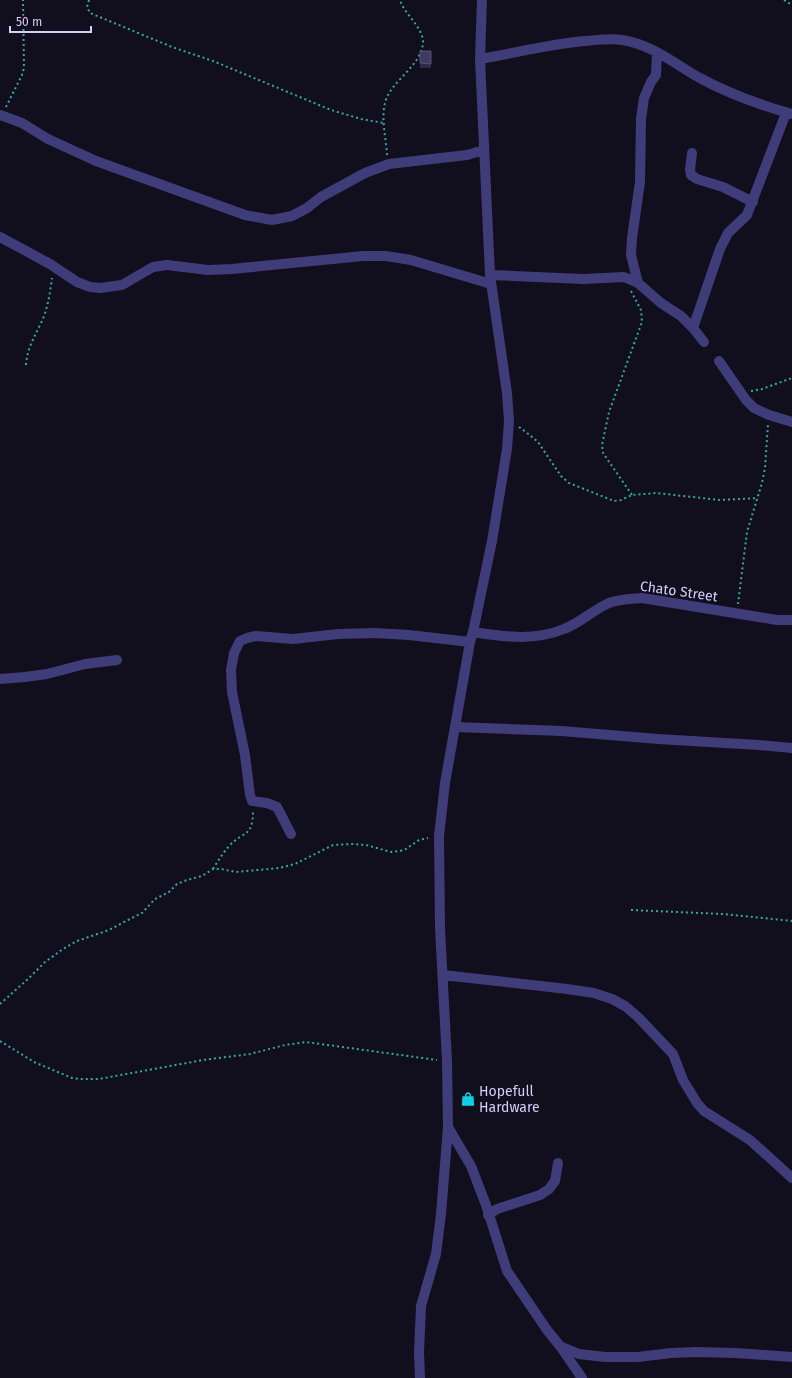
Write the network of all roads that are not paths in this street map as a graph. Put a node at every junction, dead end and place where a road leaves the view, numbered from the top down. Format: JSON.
{"nodes":[{"id":1,"x":482,"y":0,"type":"edge"},
{"id":2,"x":657,"y":53,"type":"junction"},
{"id":3,"x":480,"y":59,"type":"junction"},
{"id":4,"x":789,"y":113,"type":"edge"},
{"id":5,"x":1,"y":115,"type":"edge"},
{"id":6,"x":484,"y":150,"type":"junction"},
{"id":7,"x":692,"y":153,"type":"dead end"},
{"id":8,"x":753,"y":202,"type":"junction"},
{"id":9,"x":0,"y":237,"type":"edge"},
{"id":10,"x":491,"y":280,"type":"junction"},
{"id":11,"x":638,"y":283,"type":"junction"},
{"id":12,"x":693,"y":328,"type":"junction"},
{"id":13,"x":704,"y":342,"type":"dead end"},
{"id":14,"x":719,"y":361,"type":"dead end"},
{"id":15,"x":792,"y":422,"type":"edge"},
{"id":16,"x":792,"y":620,"type":"edge"},
{"id":17,"x":472,"y":637,"type":"junction"},
{"id":18,"x":117,"y":660,"type":"dead end"},
{"id":19,"x":0,"y":679,"type":"edge"},
{"id":20,"x":455,"y":727,"type":"junction"},
{"id":21,"x":792,"y":748,"type":"edge"},
{"id":22,"x":291,"y":834,"type":"dead end"},
{"id":23,"x":442,"y":975,"type":"junction"},
{"id":24,"x":448,"y":1127,"type":"junction"},
{"id":25,"x":558,"y":1163,"type":"dead end"},
{"id":26,"x":792,"y":1178,"type":"edge"},
{"id":27,"x":488,"y":1215,"type":"junction"},
{"id":28,"x":560,"y":1346,"type":"junction"},
{"id":29,"x":792,"y":1356,"type":"edge"},
{"id":30,"x":420,"y":1378,"type":"edge"},
{"id":31,"x":582,"y":1378,"type":"edge"}],
"edges":[{"from":1,"to":3,"type":"street"},
{"from":2,"to":3,"type":"street"},
{"from":2,"to":4,"type":"street"},
{"from":2,"to":11,"type":"street"},
{"from":3,"to":6,"type":"street"},
{"from":4,"to":8,"type":"street"},
{"from":5,"to":6,"type":"street"},
{"from":6,"to":10,"type":"street"},
{"from":7,"to":8,"type":"street"},
{"from":8,"to":12,"type":"street"},
{"from":9,"to":10,"type":"street"},
{"from":10,"to":11,"type":"street"},
{"from":10,"to":17,"type":"street"},
{"from":11,"to":12,"type":"street"},
{"from":12,"to":13,"type":"street"},
{"from":14,"to":15,"type":"street"},
{"from":16,"to":17,"type":"street","name":"Chato Street"},
{"from":17,"to":20,"type":"street"},
{"from":17,"to":22,"type":"street","name":"Chato Street"},
{"from":18,"to":19,"type":"street"},
{"from":20,"to":21,"type":"street"},
{"from":20,"to":23,"type":"street"},
{"from":23,"to":24,"type":"street"},
{"from":23,"to":26,"type":"street"},
{"from":24,"to":27,"type":"street"},
{"from":24,"to":30,"type":"street"},
{"from":25,"to":27,"type":"street"},
{"from":27,"to":28,"type":"street"},
{"from":28,"to":29,"type":"street"},
{"from":28,"to":31,"type":"street"}]}
